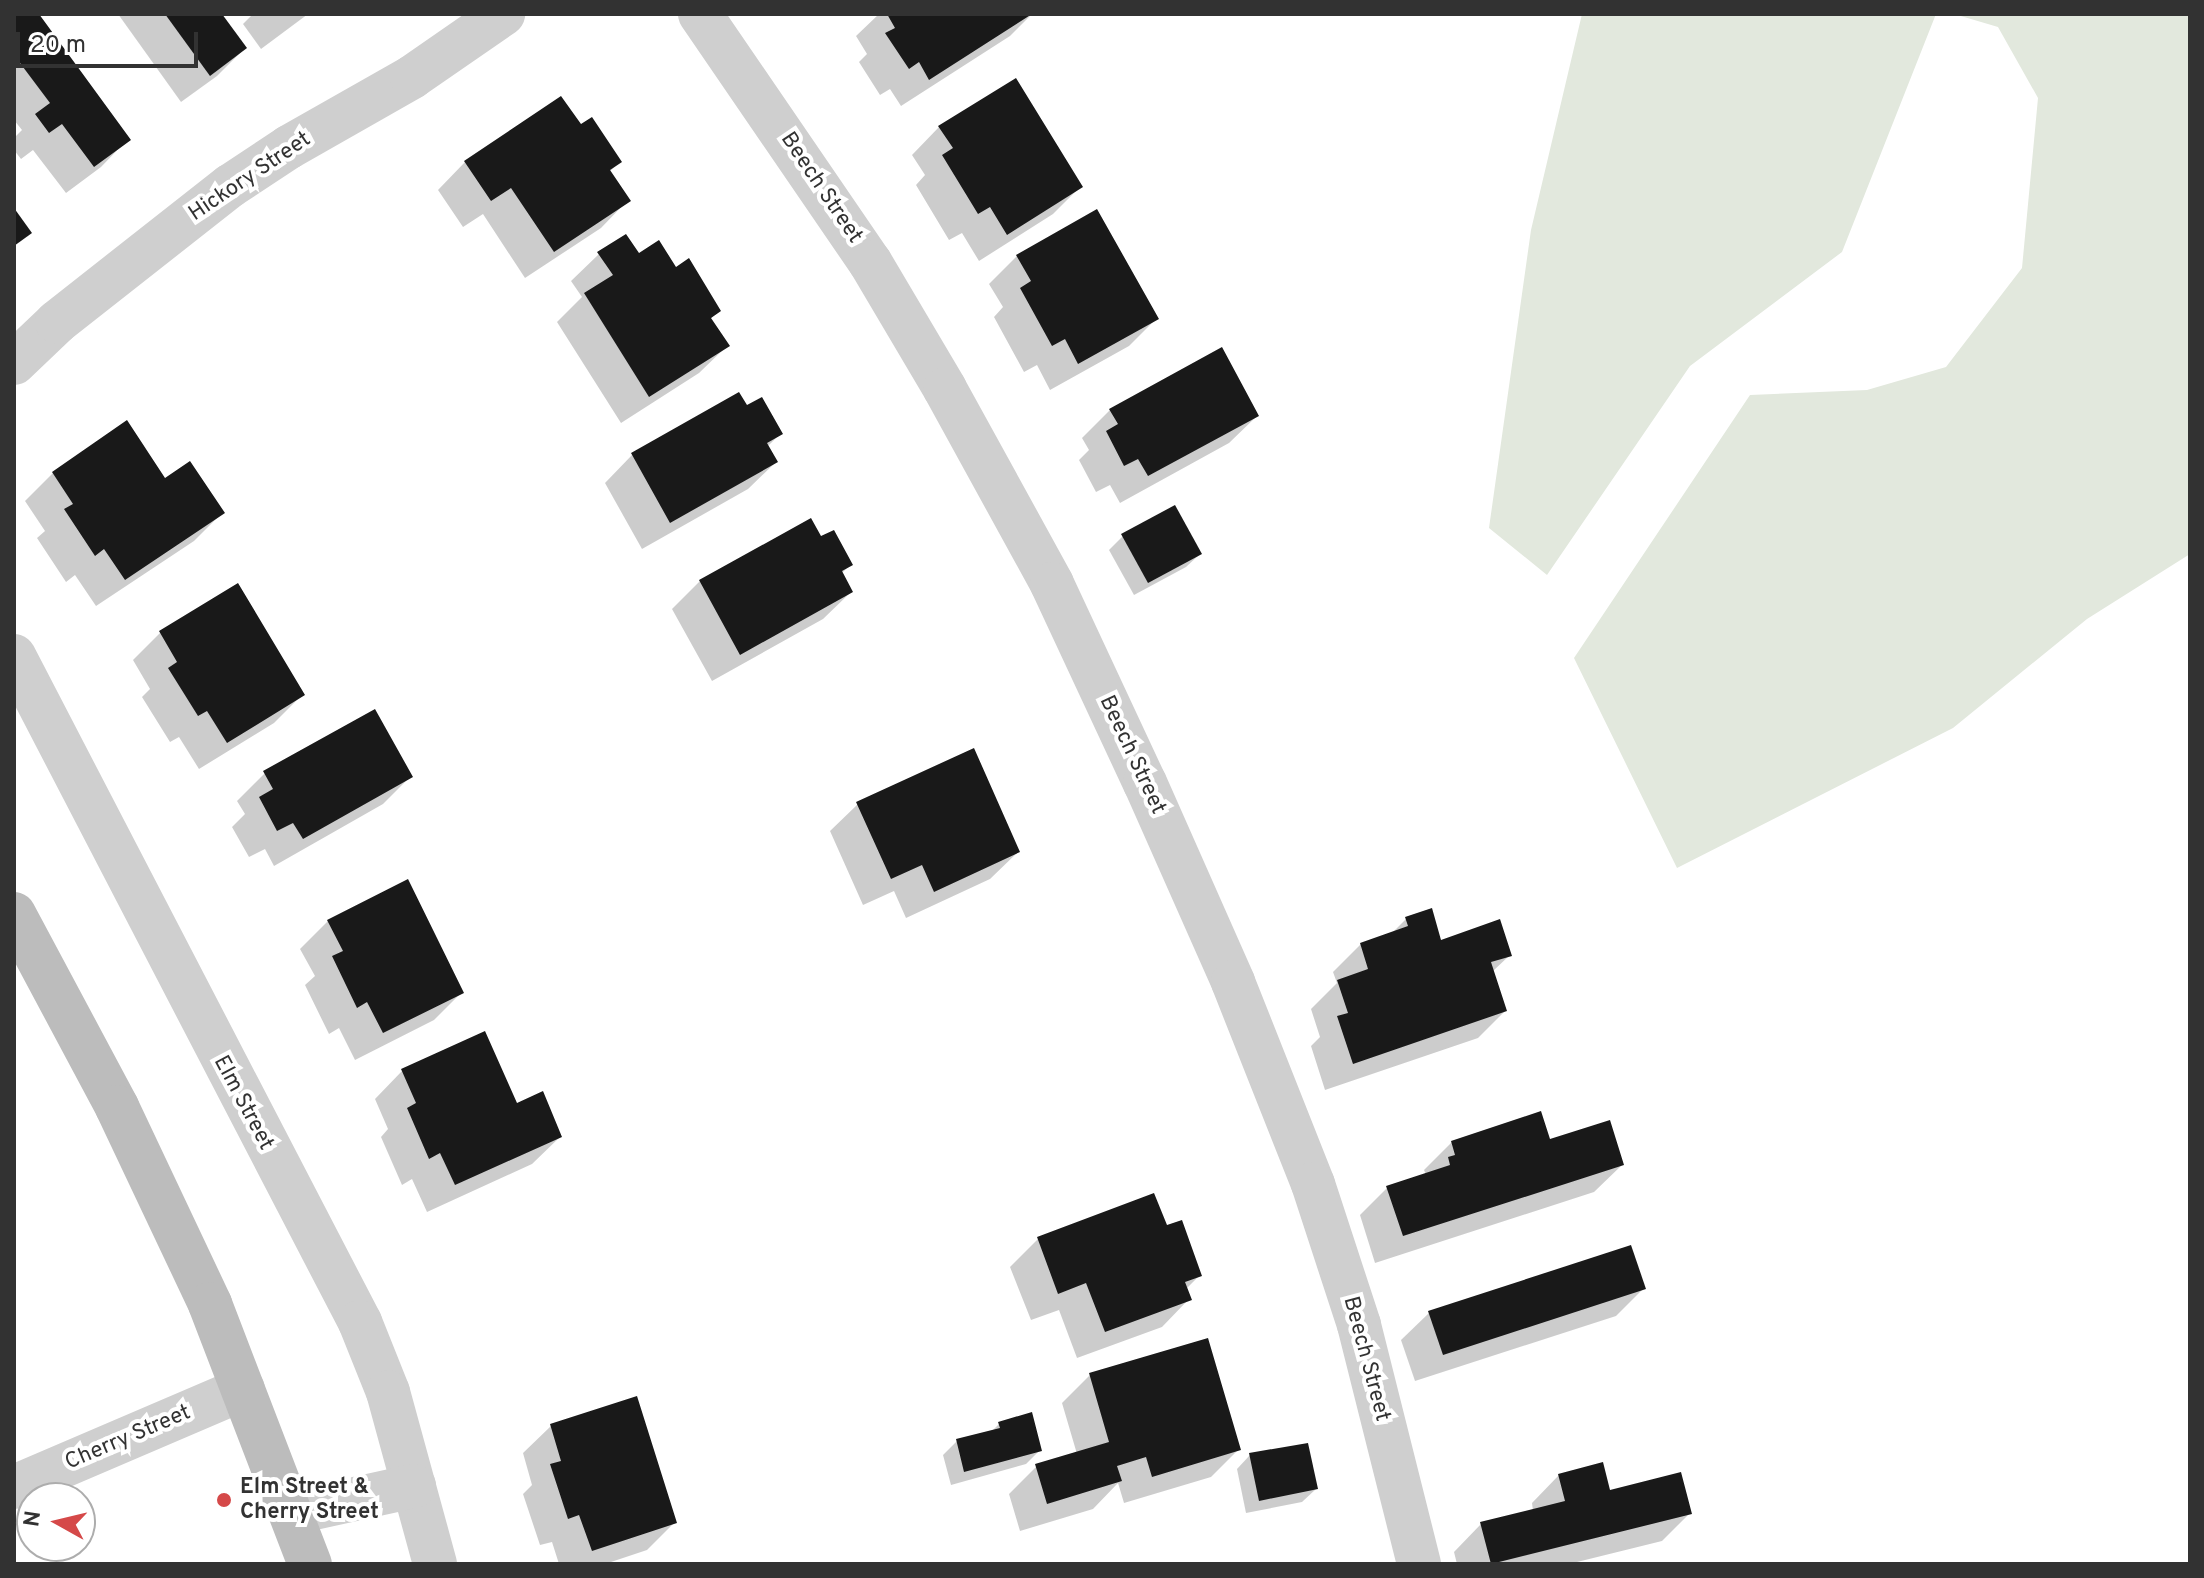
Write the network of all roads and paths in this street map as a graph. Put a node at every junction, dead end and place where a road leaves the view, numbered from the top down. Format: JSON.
{"nodes":[{"id":1,"x":503,"y":14,"type":"edge"},
{"id":2,"x":700,"y":14,"type":"edge"},
{"id":3,"x":14,"y":363,"type":"edge"},
{"id":4,"x":14,"y":656,"type":"edge"},
{"id":5,"x":14,"y":914,"type":"edge"},
{"id":6,"x":243,"y":1389,"type":"junction"},
{"id":7,"x":414,"y":1486,"type":"junction"},
{"id":8,"x":14,"y":1487,"type":"edge"},
{"id":9,"x":291,"y":1513,"type":"junction"},
{"id":10,"x":310,"y":1564,"type":"edge"},
{"id":11,"x":435,"y":1564,"type":"edge"},
{"id":12,"x":1419,"y":1564,"type":"edge"}],
"edges":[{"from":1,"to":3,"type":"street","name":"Hickory Street"},
{"from":2,"to":12,"type":"street","name":"Beech Street"},
{"from":4,"to":7,"type":"street","name":"Elm Street"},
{"from":5,"to":6,"type":"street"},
{"from":6,"to":8,"type":"street","name":"Cherry Street"},
{"from":6,"to":9,"type":"street"},
{"from":7,"to":9,"type":"street"},
{"from":7,"to":11,"type":"street","name":"Elm Street"},
{"from":9,"to":10,"type":"street"}]}
